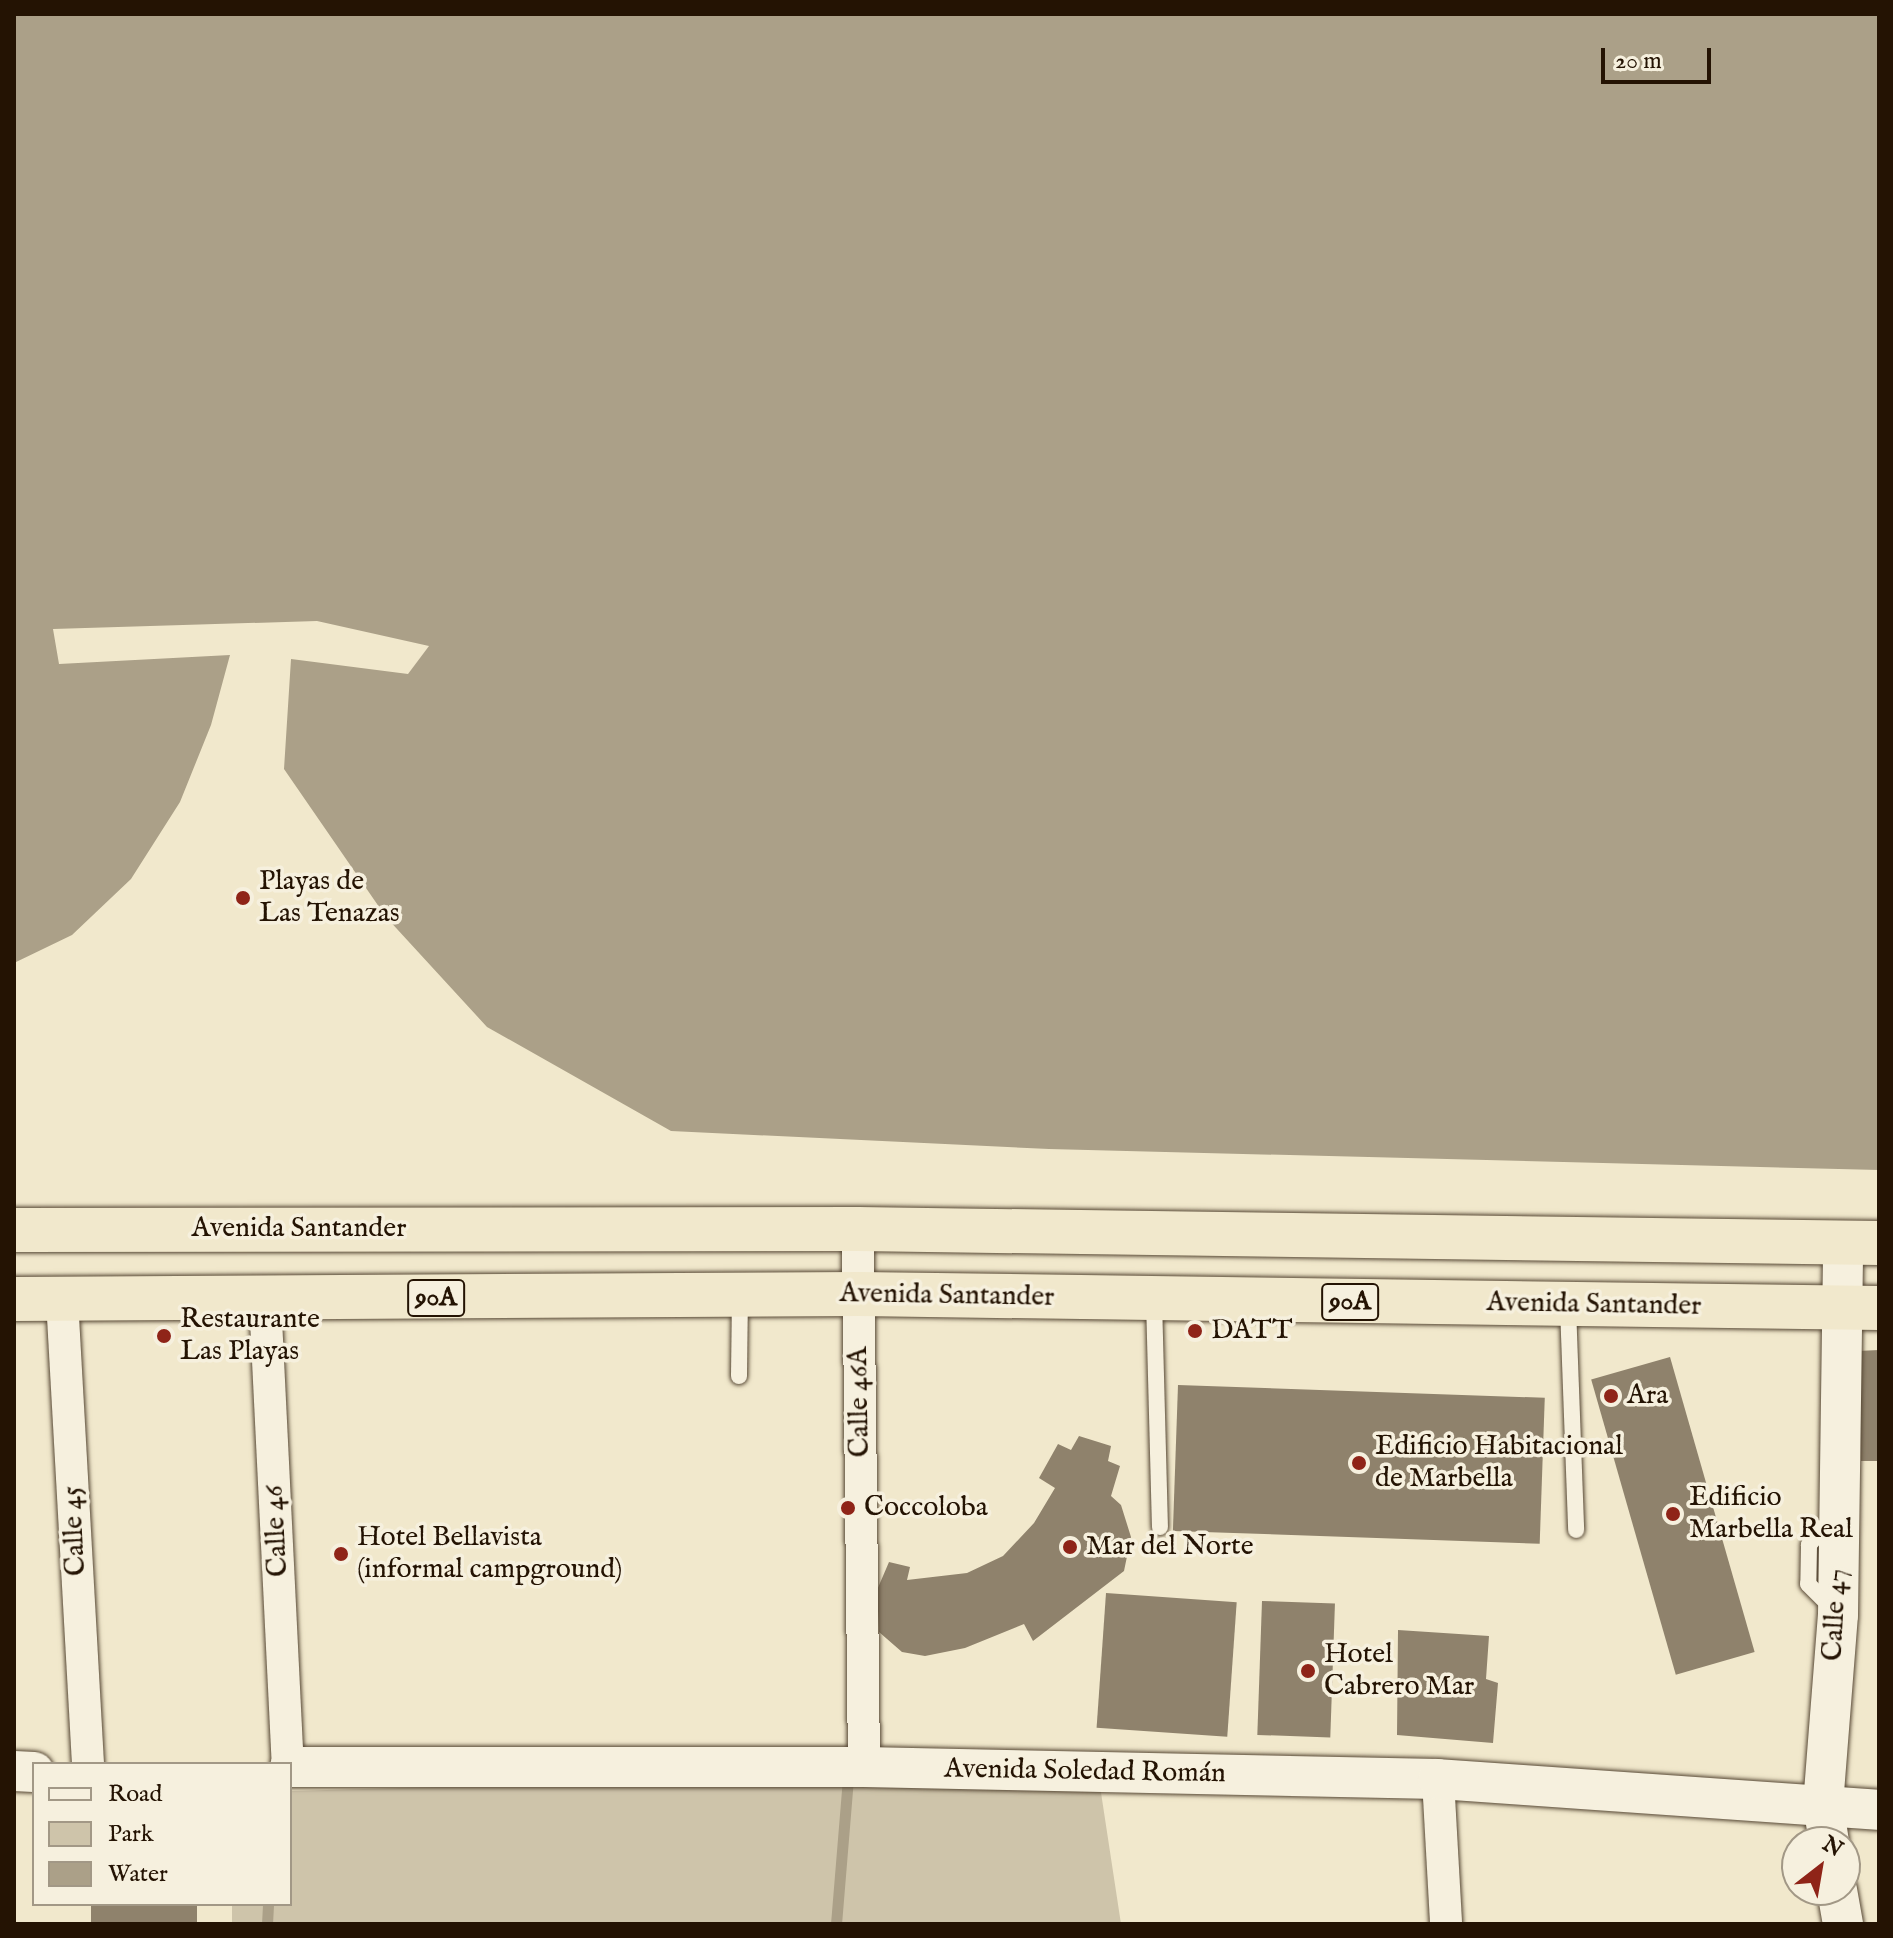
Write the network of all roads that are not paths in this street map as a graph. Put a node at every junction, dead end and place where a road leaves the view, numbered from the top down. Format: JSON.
{"nodes":[{"id":1,"x":858,"y":1229,"type":"junction"},
{"id":2,"x":14,"y":1230,"type":"edge"},
{"id":3,"x":1861,"y":1243,"type":"edge"},
{"id":4,"x":859,"y":1294,"type":"junction"},
{"id":5,"x":740,"y":1295,"type":"junction"},
{"id":6,"x":14,"y":1299,"type":"edge"},
{"id":7,"x":62,"y":1299,"type":"junction"},
{"id":8,"x":265,"y":1299,"type":"junction"},
{"id":9,"x":1154,"y":1299,"type":"junction"},
{"id":10,"x":1568,"y":1305,"type":"junction"},
{"id":11,"x":1860,"y":1308,"type":"edge"},
{"id":12,"x":739,"y":1376,"type":"dead end"},
{"id":13,"x":1160,"y":1527,"type":"dead end"},
{"id":14,"x":1576,"y":1530,"type":"dead end"},
{"id":15,"x":88,"y":1762,"type":"edge"},
{"id":16,"x":289,"y":1762,"type":"edge"},
{"id":17,"x":292,"y":1766,"type":"edge"},
{"id":18,"x":864,"y":1767,"type":"junction"},
{"id":19,"x":1438,"y":1779,"type":"junction"},
{"id":20,"x":1879,"y":1810,"type":"edge"},
{"id":21,"x":1826,"y":1824,"type":"edge"},
{"id":22,"x":1446,"y":1924,"type":"edge"}],
"edges":[{"from":1,"to":2,"type":"highway","name":"Avenida Santander"},
{"from":1,"to":3,"type":"highway","name":"Avenida Santander"},
{"from":1,"to":4,"type":"street","name":"Calle 46A"},
{"from":3,"to":11,"type":"street","name":"Calle 47"},
{"from":4,"to":5,"type":"highway","name":"Avenida Santander","number":"90A"},
{"from":4,"to":9,"type":"highway","name":"Avenida Santander","number":"90A"},
{"from":4,"to":18,"type":"street","name":"Calle 46A"},
{"from":5,"to":8,"type":"highway","name":"Avenida Santander","number":"90A"},
{"from":5,"to":12,"type":"lane"},
{"from":6,"to":7,"type":"highway","name":"Avenida Santander","number":"90A"},
{"from":7,"to":8,"type":"highway","name":"Avenida Santander","number":"90A"},
{"from":7,"to":15,"type":"street","name":"Calle 45"},
{"from":8,"to":16,"type":"street","name":"Calle 46"},
{"from":9,"to":10,"type":"highway","name":"Avenida Santander","number":"90A"},
{"from":9,"to":13,"type":"lane"},
{"from":10,"to":11,"type":"highway","name":"Avenida Santander","number":"90A"},
{"from":10,"to":14,"type":"lane"},
{"from":11,"to":21,"type":"street","name":"Calle 47"},
{"from":17,"to":18,"type":"street","name":"Avenida Soledad Román"},
{"from":18,"to":19,"type":"street","name":"Avenida Soledad Román"},
{"from":19,"to":21,"type":"street","name":"Avenida Soledad Román"},
{"from":19,"to":22,"type":"street"},
{"from":20,"to":21,"type":"street","name":"Avenida Soledad Román"}]}
